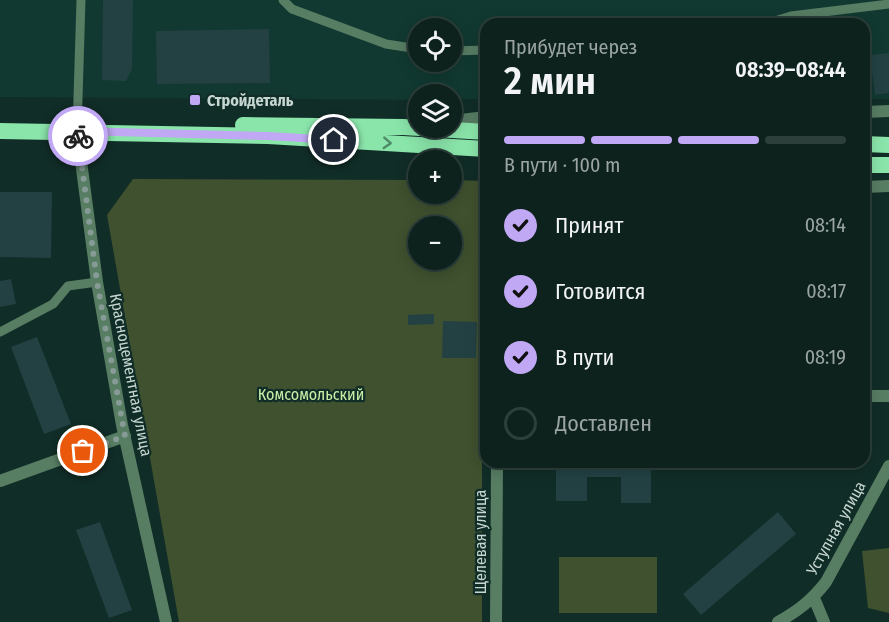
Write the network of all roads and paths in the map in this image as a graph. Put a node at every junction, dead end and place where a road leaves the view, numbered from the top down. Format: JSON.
{"nodes":[{"id":1,"x":81,"y":0,"type":"edge"},
{"id":2,"x":283,"y":0,"type":"edge"},
{"id":3,"x":889,"y":4,"type":"edge"},
{"id":4,"x":784,"y":18,"type":"edge"},
{"id":5,"x":408,"y":47,"type":"edge"},
{"id":6,"x":480,"y":50,"type":"edge"},
{"id":7,"x":462,"y":51,"type":"edge"},
{"id":8,"x":889,"y":111,"type":"edge"},
{"id":9,"x":870,"y":112,"type":"edge"},
{"id":10,"x":480,"y":118,"type":"edge"},
{"id":11,"x":462,"y":120,"type":"edge"},
{"id":12,"x":408,"y":126,"type":"edge"},
{"id":13,"x":462,"y":130,"type":"edge"},
{"id":14,"x":0,"y":131,"type":"edge"},
{"id":15,"x":77,"y":131,"type":"junction"},
{"id":16,"x":480,"y":132,"type":"edge"},
{"id":17,"x":870,"y":144,"type":"edge"},
{"id":18,"x":889,"y":145,"type":"edge"},
{"id":19,"x":480,"y":149,"type":"edge"},
{"id":20,"x":870,"y":165,"type":"edge"},
{"id":21,"x":889,"y":165,"type":"edge"},
{"id":22,"x":889,"y":186,"type":"edge"},
{"id":23,"x":870,"y":188,"type":"edge"},
{"id":24,"x":97,"y":282,"type":"junction"},
{"id":25,"x":0,"y":332,"type":"edge"},
{"id":26,"x":870,"y":396,"type":"edge"},
{"id":27,"x":889,"y":396,"type":"edge"},
{"id":28,"x":125,"y":436,"type":"junction"},
{"id":29,"x":889,"y":466,"type":"edge"},
{"id":30,"x":497,"y":468,"type":"edge"},
{"id":31,"x":0,"y":481,"type":"edge"},
{"id":32,"x":814,"y":597,"type":"junction"},
{"id":33,"x":166,"y":622,"type":"edge"},
{"id":34,"x":496,"y":622,"type":"edge"},
{"id":35,"x":778,"y":622,"type":"edge"},
{"id":36,"x":824,"y":622,"type":"edge"}],
"edges":[{"from":1,"to":15,"type":"lane"},
{"from":2,"to":5,"type":"lane"},
{"from":3,"to":4,"type":"lane"},
{"from":6,"to":7,"type":"lane"},
{"from":8,"to":9,"type":"street"},
{"from":10,"to":11,"type":"street"},
{"from":12,"to":15,"type":"highway"},
{"from":13,"to":16,"type":"highway"},
{"from":14,"to":15,"type":"highway"},
{"from":15,"to":19,"type":"highway","one_way":true},
{"from":15,"to":24,"type":"street","name":"Красноцементная улица"},
{"from":17,"to":18,"type":"highway"},
{"from":20,"to":21,"type":"highway"},
{"from":22,"to":23,"type":"street"},
{"from":24,"to":25,"type":"lane"},
{"from":24,"to":28,"type":"street","name":"Красноцементная улица"},
{"from":26,"to":27,"type":"street"},
{"from":28,"to":31,"type":"street"},
{"from":28,"to":33,"type":"street","name":"Красноцементная улица"},
{"from":29,"to":32,"type":"street","name":"Уступная улица"},
{"from":30,"to":34,"type":"street","name":"Щелевая улица"},
{"from":32,"to":35,"type":"street","name":"Уступная улица"},
{"from":32,"to":36,"type":"street"}]}
